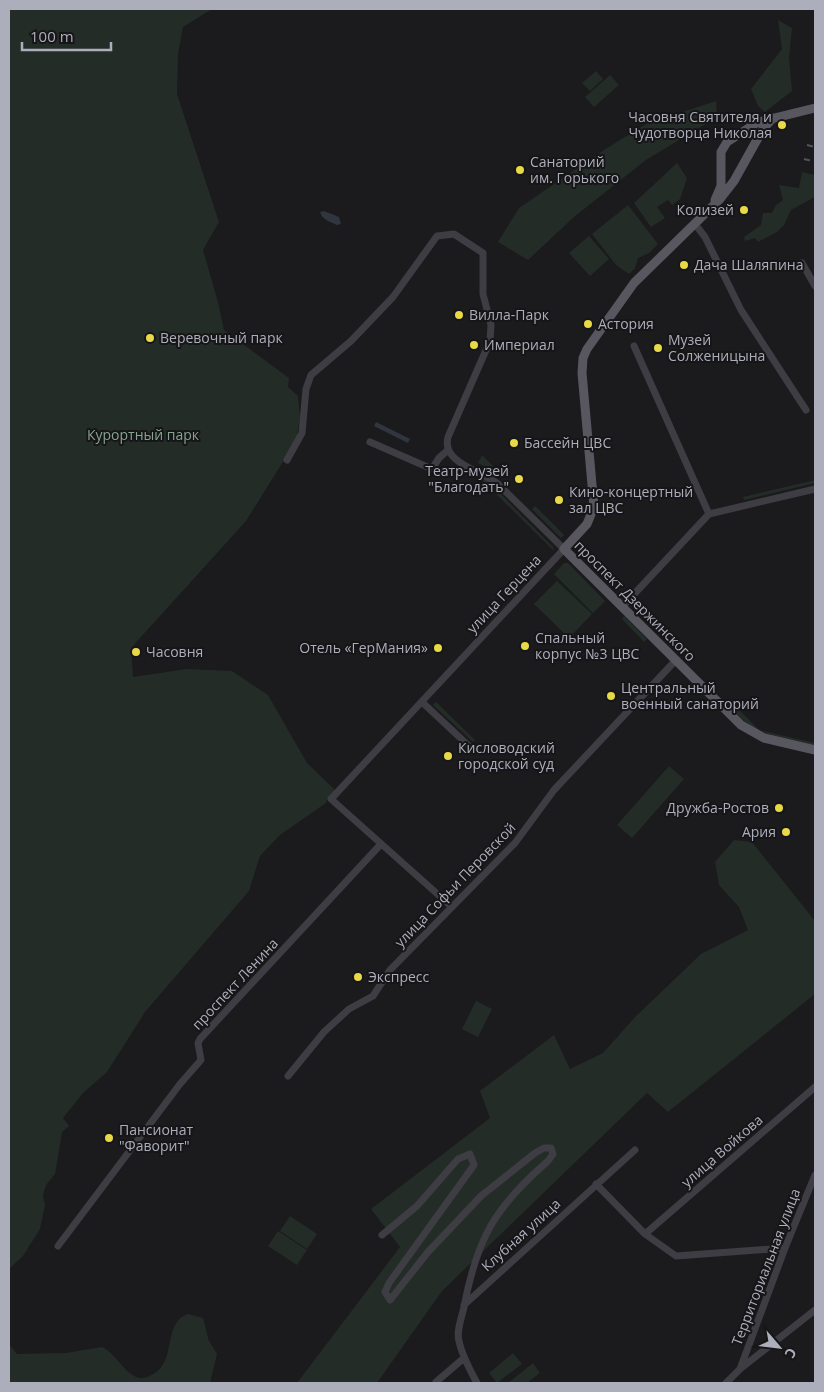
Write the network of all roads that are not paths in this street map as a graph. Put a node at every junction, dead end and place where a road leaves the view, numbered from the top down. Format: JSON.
{"nodes":[{"id":1,"x":815,"y":108,"type":"edge"},
{"id":2,"x":773,"y":118,"type":"junction"},
{"id":3,"x":714,"y":204,"type":"junction"},
{"id":4,"x":695,"y":224,"type":"junction"},
{"id":5,"x":802,"y":263,"type":"dead end"},
{"id":6,"x":815,"y":286,"type":"edge"},
{"id":7,"x":634,"y":346,"type":"dead end"},
{"id":8,"x":806,"y":410,"type":"dead end"},
{"id":9,"x":370,"y":442,"type":"dead end"},
{"id":10,"x":448,"y":451,"type":"junction"},
{"id":11,"x":288,"y":460,"type":"dead end"},
{"id":12,"x":815,"y":489,"type":"edge"},
{"id":13,"x":709,"y":514,"type":"junction"},
{"id":14,"x":564,"y":549,"type":"junction"},
{"id":15,"x":622,"y":607,"type":"junction"},
{"id":16,"x":676,"y":661,"type":"junction"},
{"id":17,"x":422,"y":702,"type":"junction"},
{"id":18,"x":470,"y":748,"type":"dead end"},
{"id":19,"x":815,"y":750,"type":"edge"},
{"id":20,"x":381,"y":844,"type":"junction"},
{"id":21,"x":452,"y":907,"type":"junction"},
{"id":22,"x":288,"y":1076,"type":"dead end"},
{"id":23,"x":815,"y":1087,"type":"edge"},
{"id":24,"x":635,"y":1150,"type":"dead end"},
{"id":25,"x":815,"y":1175,"type":"edge"},
{"id":26,"x":596,"y":1184,"type":"junction"},
{"id":27,"x":645,"y":1234,"type":"junction"},
{"id":28,"x":382,"y":1235,"type":"dead end"},
{"id":29,"x":58,"y":1246,"type":"dead end"},
{"id":30,"x":785,"y":1248,"type":"junction"},
{"id":31,"x":464,"y":1305,"type":"junction"},
{"id":32,"x":815,"y":1310,"type":"edge"},
{"id":33,"x":464,"y":1358,"type":"junction"},
{"id":34,"x":740,"y":1369,"type":"junction"},
{"id":35,"x":436,"y":1382,"type":"edge"},
{"id":36,"x":476,"y":1383,"type":"edge"},
{"id":37,"x":726,"y":1383,"type":"edge"}],
"edges":[{"from":1,"to":2,"type":"main road"},
{"from":2,"to":3,"type":"main road"},
{"from":2,"to":3,"type":"main road"},
{"from":3,"to":4,"type":"main road"},
{"from":4,"to":8,"type":"street"},
{"from":4,"to":14,"type":"main road","name":"улица Герцена"},
{"from":5,"to":6,"type":"street"},
{"from":7,"to":13,"type":"street"},
{"from":9,"to":10,"type":"street"},
{"from":10,"to":11,"type":"street"},
{"from":10,"to":14,"type":"street","name":"проспект Дзержинского"},
{"from":12,"to":13,"type":"street"},
{"from":13,"to":15,"type":"street"},
{"from":14,"to":15,"type":"main road","name":"проспект Дзержинского"},
{"from":14,"to":17,"type":"street","name":"улица Герцена"},
{"from":15,"to":16,"type":"main road","name":"проспект Дзержинского"},
{"from":16,"to":19,"type":"main road","name":"проспект Дзержинского"},
{"from":16,"to":21,"type":"street","name":"улица Софьи Перовской"},
{"from":17,"to":18,"type":"street"},
{"from":17,"to":20,"type":"street","name":"улица Герцена"},
{"from":20,"to":21,"type":"street"},
{"from":20,"to":29,"type":"street","name":"проспект Ленина"},
{"from":21,"to":22,"type":"street","name":"улица Софьи Перовской"},
{"from":23,"to":27,"type":"street","name":"улица Войкова"},
{"from":24,"to":26,"type":"street","name":"Клубная улица"},
{"from":25,"to":30,"type":"street","name":"Территориальная улица"},
{"from":26,"to":27,"type":"street"},
{"from":26,"to":31,"type":"street","name":"Клубная улица"},
{"from":27,"to":30,"type":"street"},
{"from":28,"to":31,"type":"street"},
{"from":30,"to":34,"type":"street","name":"Территориальная улица"},
{"from":31,"to":33,"type":"street"},
{"from":32,"to":34,"type":"street"},
{"from":33,"to":35,"type":"street"},
{"from":33,"to":36,"type":"street"},
{"from":34,"to":37,"type":"street"}]}
